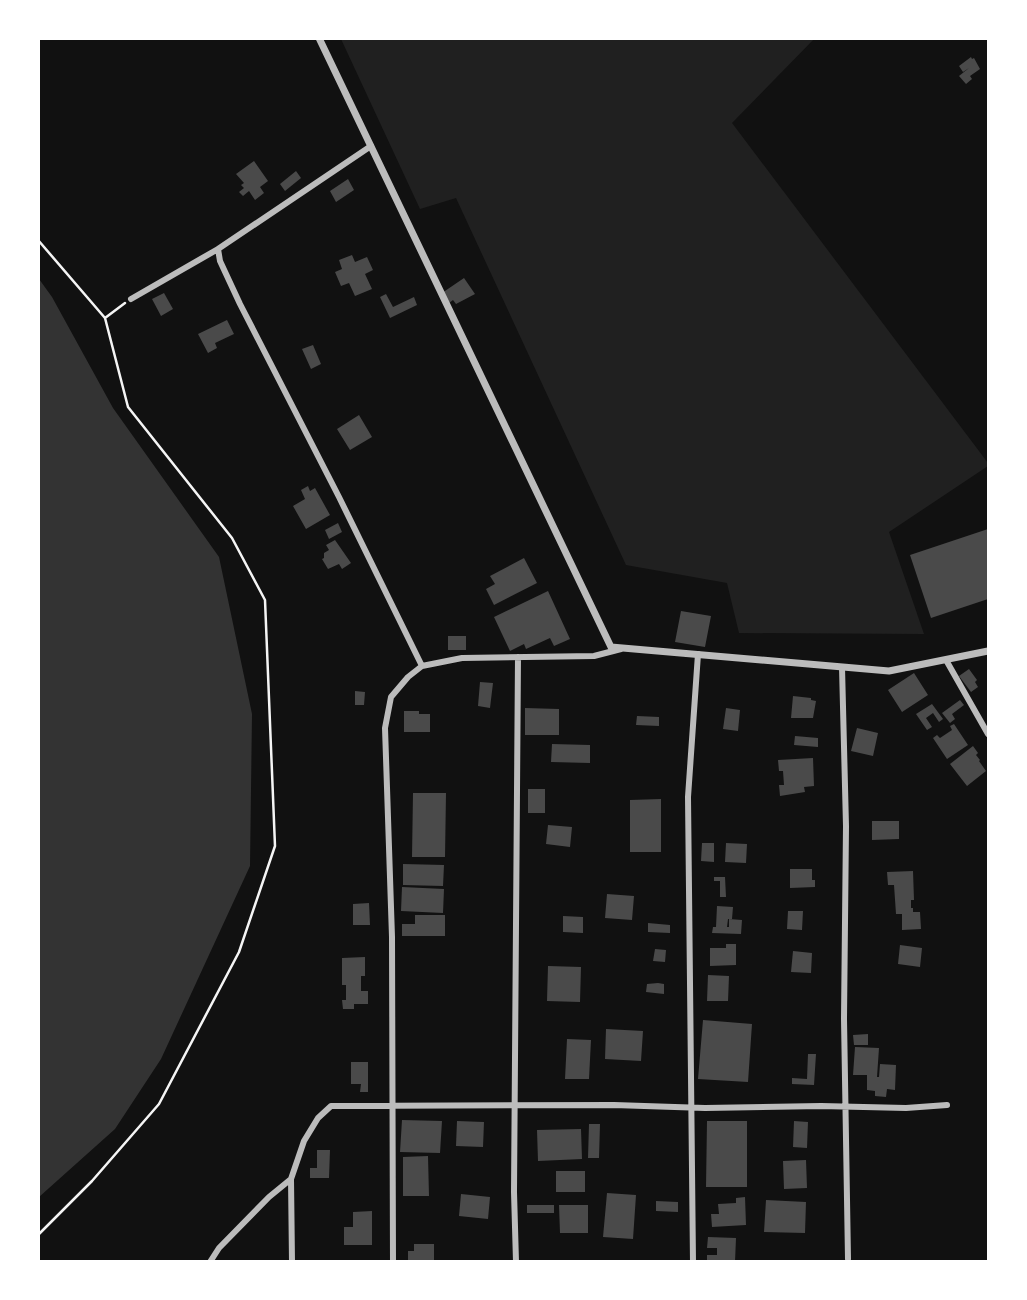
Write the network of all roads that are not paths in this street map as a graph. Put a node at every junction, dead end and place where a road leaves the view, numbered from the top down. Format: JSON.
{"nodes":[{"id":1,"x":319,"y":38,"type":"edge"},
{"id":2,"x":370,"y":146,"type":"junction"},
{"id":3,"x":218,"y":249,"type":"junction"},
{"id":4,"x":131,"y":299,"type":"road end"},
{"id":5,"x":625,"y":648,"type":"junction"},
{"id":6,"x":989,"y":651,"type":"edge"},
{"id":7,"x":698,"y":654,"type":"junction"},
{"id":8,"x":518,"y":657,"type":"junction"},
{"id":9,"x":946,"y":660,"type":"junction"},
{"id":10,"x":422,"y":666,"type":"junction"},
{"id":11,"x":842,"y":667,"type":"junction"},
{"id":12,"x":989,"y":734,"type":"edge"},
{"id":13,"x":947,"y":1105,"type":"dead end"},
{"id":14,"x":392,"y":1106,"type":"junction"},
{"id":15,"x":845,"y":1106,"type":"junction"},
{"id":16,"x":515,"y":1107,"type":"junction"},
{"id":17,"x":692,"y":1108,"type":"junction"},
{"id":18,"x":291,"y":1179,"type":"junction"},
{"id":19,"x":848,"y":1259,"type":"dead end"},
{"id":20,"x":210,"y":1262,"type":"edge"},
{"id":21,"x":292,"y":1262,"type":"edge"},
{"id":22,"x":393,"y":1262,"type":"edge"},
{"id":23,"x":516,"y":1262,"type":"edge"},
{"id":24,"x":693,"y":1262,"type":"edge"}],
"edges":[{"from":1,"to":2,"type":"street"},
{"from":2,"to":3,"type":"street"},
{"from":2,"to":5,"type":"street"},
{"from":3,"to":4,"type":"street"},
{"from":3,"to":10,"type":"street"},
{"from":5,"to":7,"type":"street"},
{"from":5,"to":8,"type":"street"},
{"from":6,"to":9,"type":"street"},
{"from":7,"to":11,"type":"street"},
{"from":7,"to":17,"type":"street"},
{"from":8,"to":10,"type":"street"},
{"from":8,"to":16,"type":"street"},
{"from":9,"to":11,"type":"street"},
{"from":9,"to":12,"type":"street"},
{"from":10,"to":14,"type":"street"},
{"from":11,"to":15,"type":"street"},
{"from":13,"to":15,"type":"street"},
{"from":14,"to":16,"type":"street"},
{"from":14,"to":18,"type":"street"},
{"from":14,"to":22,"type":"street"},
{"from":15,"to":17,"type":"street"},
{"from":15,"to":19,"type":"street"},
{"from":16,"to":17,"type":"street"},
{"from":16,"to":23,"type":"street"},
{"from":17,"to":24,"type":"street"},
{"from":18,"to":20,"type":"street"},
{"from":18,"to":21,"type":"street"}]}
